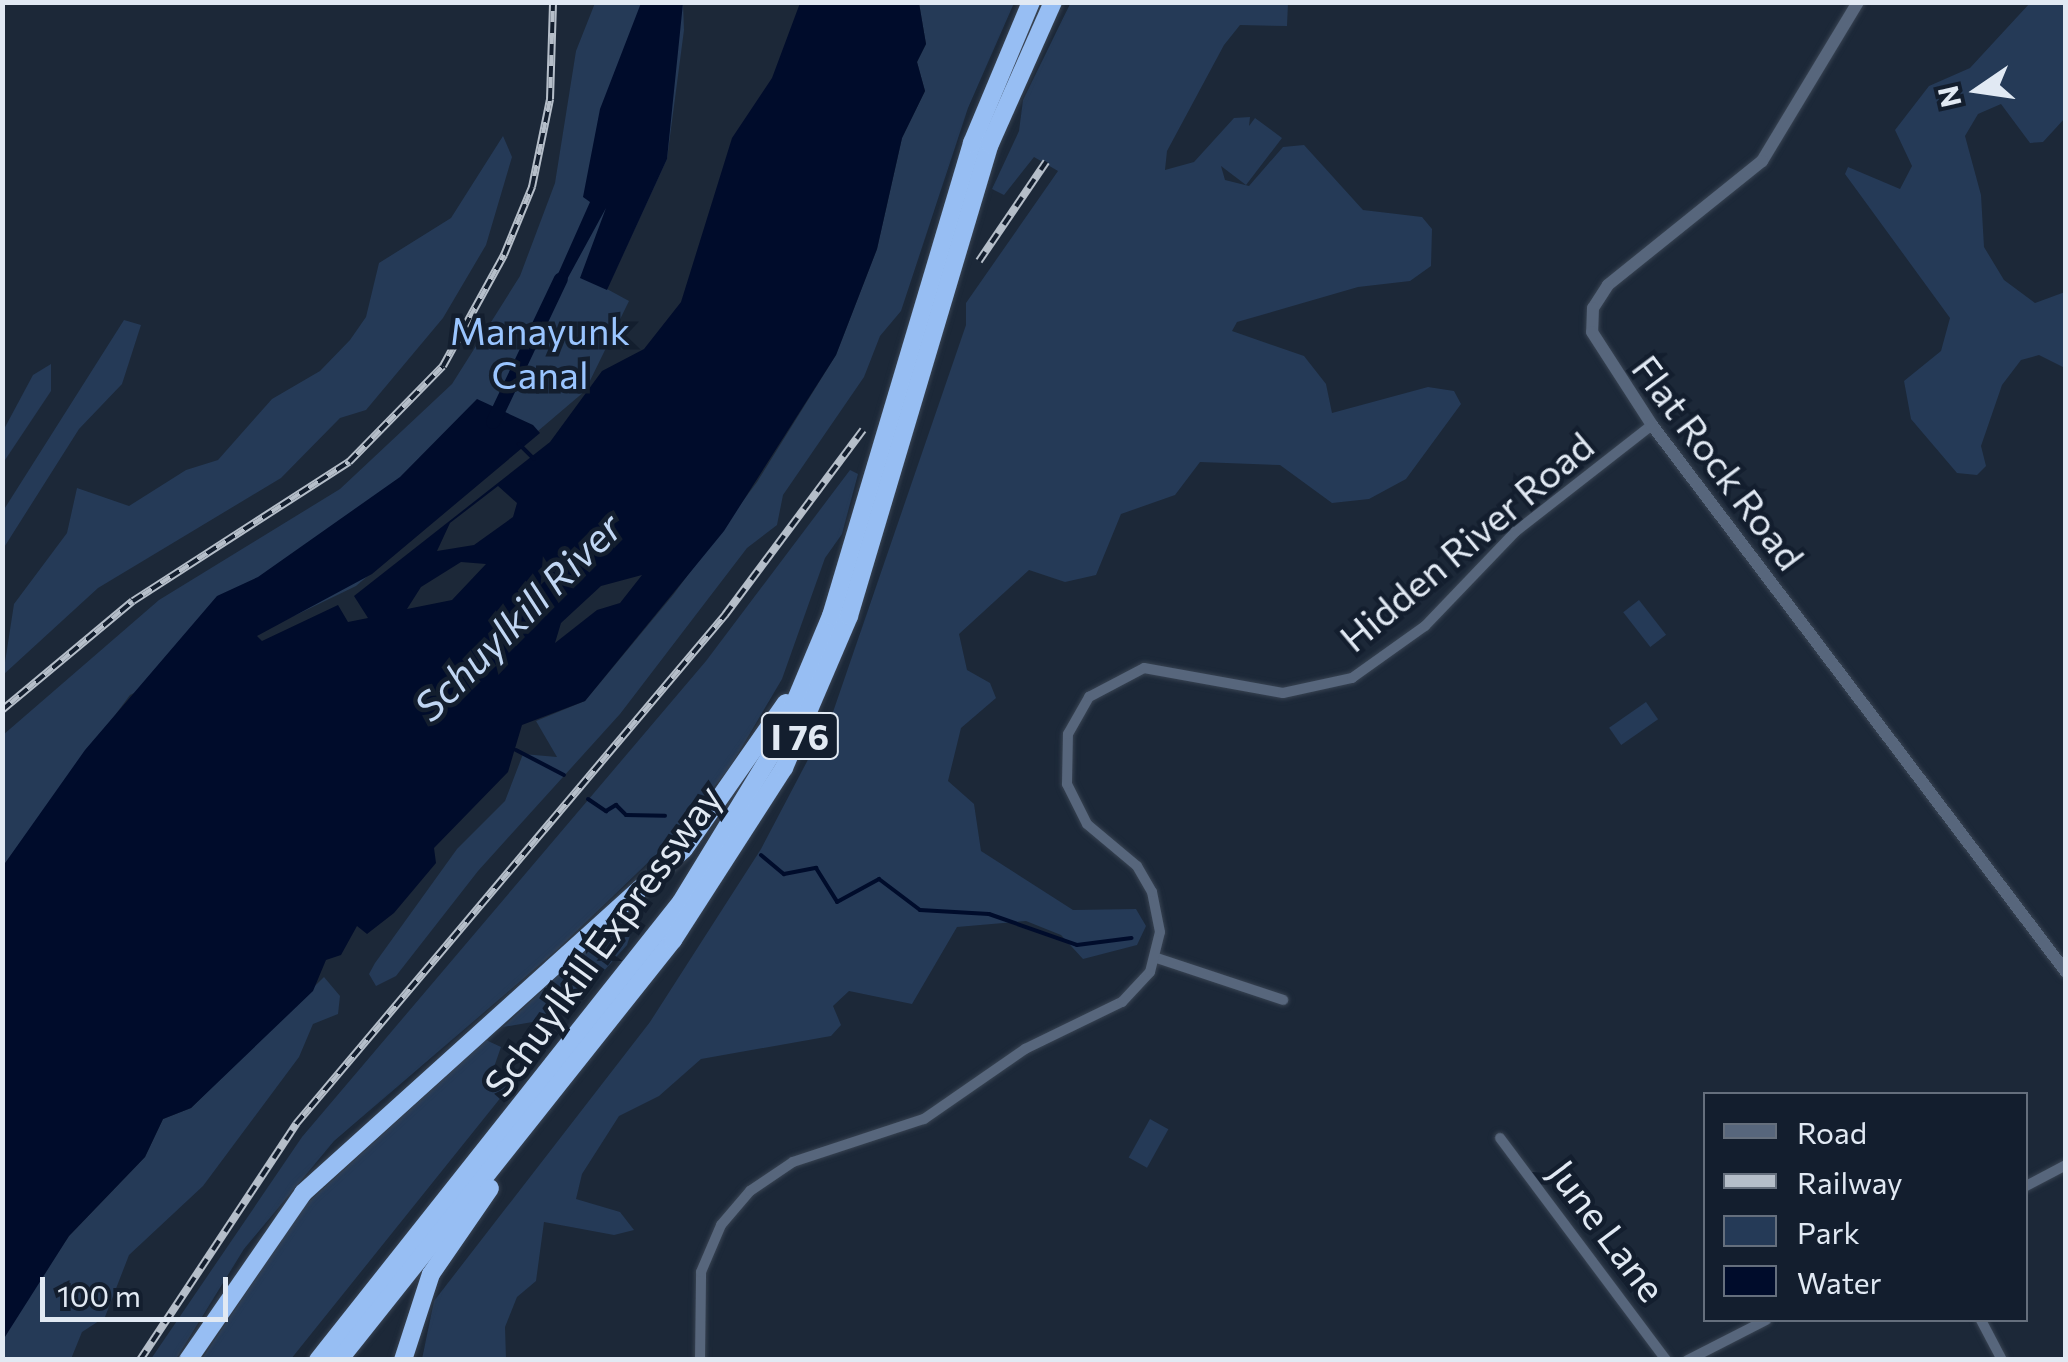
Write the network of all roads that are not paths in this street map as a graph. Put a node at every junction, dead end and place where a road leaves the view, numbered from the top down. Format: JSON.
{"nodes":[{"id":1,"x":1031,"y":2,"type":"edge"},
{"id":2,"x":1053,"y":2,"type":"edge"},
{"id":3,"x":1858,"y":2,"type":"edge"},
{"id":4,"x":1652,"y":425,"type":"junction"},
{"id":5,"x":814,"y":662,"type":"junction"},
{"id":6,"x":1156,"y":958,"type":"junction"},
{"id":7,"x":2066,"y":972,"type":"edge"},
{"id":8,"x":1284,"y":1000,"type":"dead end"},
{"id":9,"x":566,"y":1076,"type":"junction"},
{"id":10,"x":1500,"y":1138,"type":"dead end"},
{"id":11,"x":2066,"y":1165,"type":"edge"},
{"id":12,"x":2028,"y":1185,"type":"edge"},
{"id":13,"x":1762,"y":1322,"type":"edge"},
{"id":14,"x":1982,"y":1322,"type":"edge"},
{"id":15,"x":188,"y":1360,"type":"edge"},
{"id":16,"x":318,"y":1360,"type":"edge"},
{"id":17,"x":339,"y":1360,"type":"edge"},
{"id":18,"x":404,"y":1360,"type":"edge"},
{"id":19,"x":700,"y":1360,"type":"edge"},
{"id":20,"x":1666,"y":1360,"type":"edge"},
{"id":21,"x":1688,"y":1360,"type":"edge"},
{"id":22,"x":2002,"y":1360,"type":"edge"}],
"edges":[{"from":1,"to":5,"type":"highway","name":"Schuylkill Expressway","number":"I 76"},
{"from":2,"to":9,"type":"highway","name":"Schuylkill Expressway","number":"I 76"},
{"from":3,"to":4,"type":"street","name":"Flat Rock Road"},
{"from":4,"to":6,"type":"street","name":"Hidden River Road"},
{"from":4,"to":7,"type":"street","name":"Flat Rock Road"},
{"from":5,"to":15,"type":"highway"},
{"from":5,"to":16,"type":"highway","name":"Schuylkill Expressway","number":"I 76"},
{"from":6,"to":8,"type":"street"},
{"from":6,"to":19,"type":"street"},
{"from":9,"to":17,"type":"highway","name":"Schuylkill Expressway","number":"I 76"},
{"from":9,"to":18,"type":"highway"},
{"from":10,"to":20,"type":"street","name":"June Lane"},
{"from":11,"to":12,"type":"street"},
{"from":13,"to":21,"type":"street"},
{"from":14,"to":22,"type":"street"}]}
